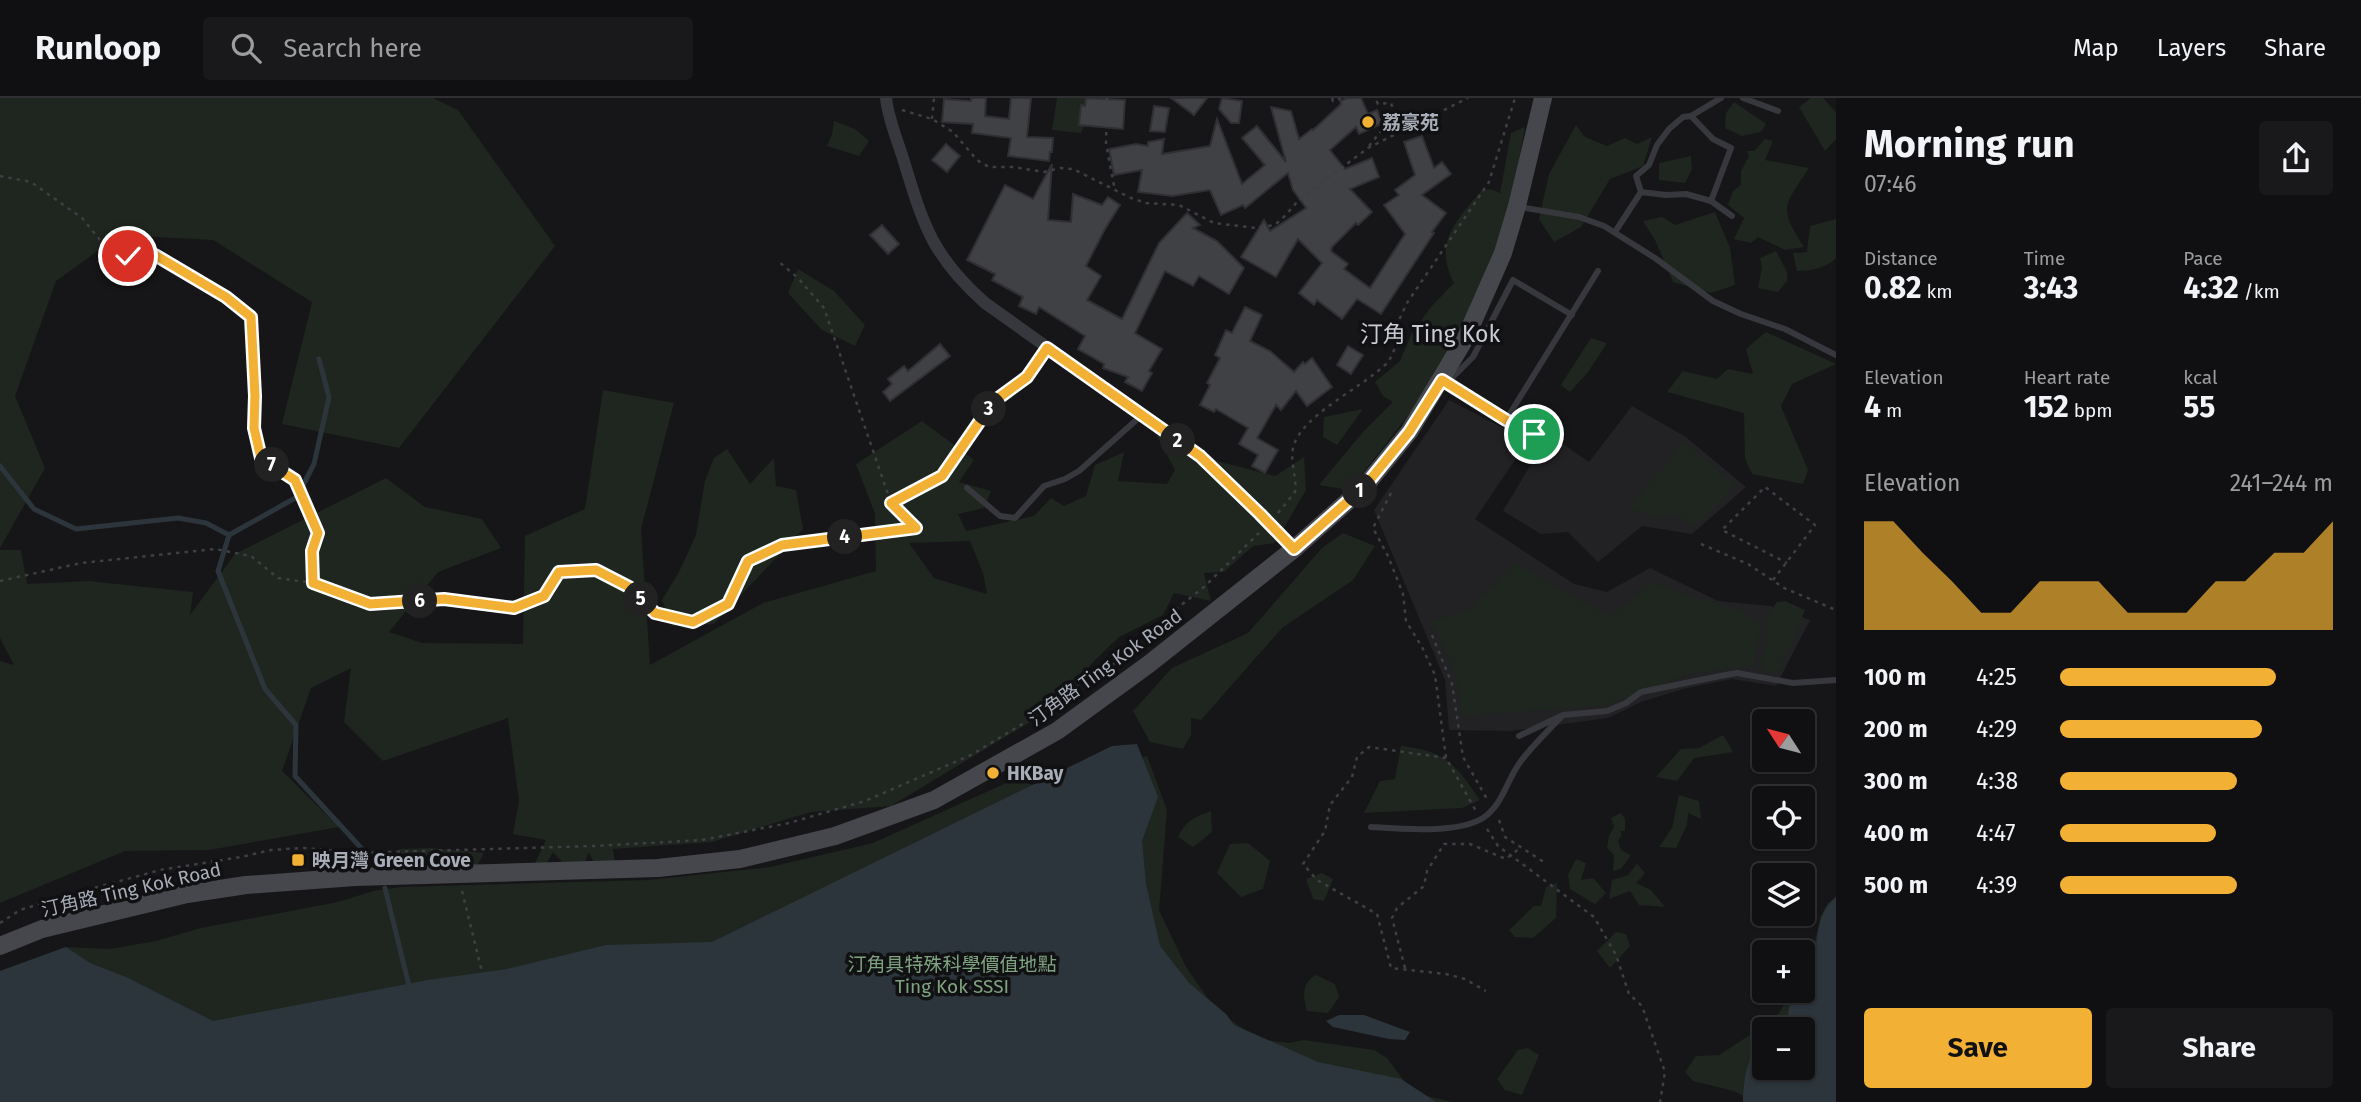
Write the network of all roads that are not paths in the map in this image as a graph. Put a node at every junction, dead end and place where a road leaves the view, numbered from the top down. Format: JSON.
{"nodes":[{"id":1,"x":1543,"y":98,"type":"edge"},
{"id":2,"x":1721,"y":98,"type":"edge"},
{"id":3,"x":1743,"y":98,"type":"edge"},
{"id":4,"x":887,"y":102,"type":"edge"},
{"id":5,"x":1778,"y":111,"type":"dead end"},
{"id":6,"x":1691,"y":116,"type":"junction"},
{"id":7,"x":1641,"y":192,"type":"junction"},
{"id":8,"x":1711,"y":201,"type":"junction"},
{"id":9,"x":1517,"y":206,"type":"junction"},
{"id":10,"x":1732,"y":216,"type":"dead end"},
{"id":11,"x":1615,"y":232,"type":"junction"},
{"id":12,"x":1598,"y":271,"type":"dead end"},
{"id":13,"x":1572,"y":315,"type":"junction"},
{"id":14,"x":1836,"y":355,"type":"edge"},
{"id":15,"x":1444,"y":381,"type":"junction"},
{"id":16,"x":1142,"y":415,"type":"junction"},
{"id":17,"x":1506,"y":420,"type":"junction"},
{"id":18,"x":1534,"y":434,"type":"dead end"},
{"id":19,"x":967,"y":488,"type":"dead end"},
{"id":20,"x":1294,"y":549,"type":"junction"},
{"id":21,"x":1836,"y":680,"type":"edge"},
{"id":22,"x":1563,"y":715,"type":"junction"},
{"id":23,"x":1519,"y":736,"type":"dead end"},
{"id":24,"x":1371,"y":827,"type":"dead end"},
{"id":25,"x":0,"y":946,"type":"edge"}],
"edges":[{"from":1,"to":9,"type":"main road","name":"汀角路 Ting Kok Road"},
{"from":2,"to":6,"type":"lane"},
{"from":3,"to":5,"type":"lane"},
{"from":4,"to":16,"type":"street"},
{"from":6,"to":7,"type":"lane"},
{"from":6,"to":8,"type":"lane"},
{"from":7,"to":8,"type":"lane"},
{"from":7,"to":11,"type":"lane"},
{"from":8,"to":10,"type":"lane"},
{"from":9,"to":11,"type":"lane"},
{"from":9,"to":15,"type":"main road","name":"汀角路 Ting Kok Road"},
{"from":11,"to":14,"type":"lane"},
{"from":12,"to":13,"type":"lane"},
{"from":13,"to":15,"type":"lane"},
{"from":13,"to":17,"type":"lane"},
{"from":15,"to":17,"type":"lane"},
{"from":15,"to":20,"type":"main road","name":"汀角路 Ting Kok Road"},
{"from":16,"to":19,"type":"lane"},
{"from":16,"to":20,"type":"street"},
{"from":17,"to":18,"type":"lane"},
{"from":20,"to":25,"type":"main road","name":"汀角路 Ting Kok Road"},
{"from":21,"to":22,"type":"lane"},
{"from":22,"to":23,"type":"lane"},
{"from":22,"to":24,"type":"lane"}]}
